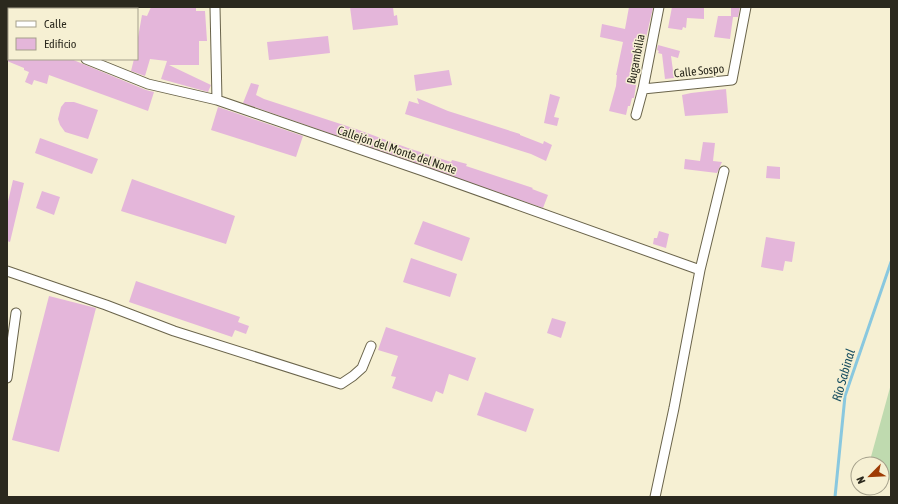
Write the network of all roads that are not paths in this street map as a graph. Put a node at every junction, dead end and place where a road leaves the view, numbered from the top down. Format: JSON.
{"nodes":[{"id":1,"x":215,"y":7,"type":"edge"},
{"id":2,"x":659,"y":7,"type":"edge"},
{"id":3,"x":746,"y":7,"type":"edge"},
{"id":4,"x":88,"y":60,"type":"edge"},
{"id":5,"x":643,"y":89,"type":"junction"},
{"id":6,"x":218,"y":100,"type":"junction"},
{"id":7,"x":636,"y":115,"type":"dead end"},
{"id":8,"x":724,"y":171,"type":"dead end"},
{"id":9,"x":700,"y":270,"type":"junction"},
{"id":10,"x":7,"y":271,"type":"edge"},
{"id":11,"x":16,"y":313,"type":"dead end"},
{"id":12,"x":371,"y":346,"type":"dead end"},
{"id":13,"x":7,"y":378,"type":"edge"},
{"id":14,"x":655,"y":497,"type":"edge"}],
"edges":[{"from":1,"to":6,"type":"street"},
{"from":2,"to":5,"type":"street","name":"Bugambilia"},
{"from":3,"to":5,"type":"street","name":"Calle Sospo"},
{"from":4,"to":6,"type":"street","name":"Callejón del Monte del Norte"},
{"from":5,"to":7,"type":"street","name":"Bugambilia"},
{"from":6,"to":9,"type":"street","name":"Callejón del Monte del Norte"},
{"from":8,"to":9,"type":"street"},
{"from":9,"to":14,"type":"street"},
{"from":10,"to":12,"type":"street"},
{"from":11,"to":13,"type":"street"}]}
